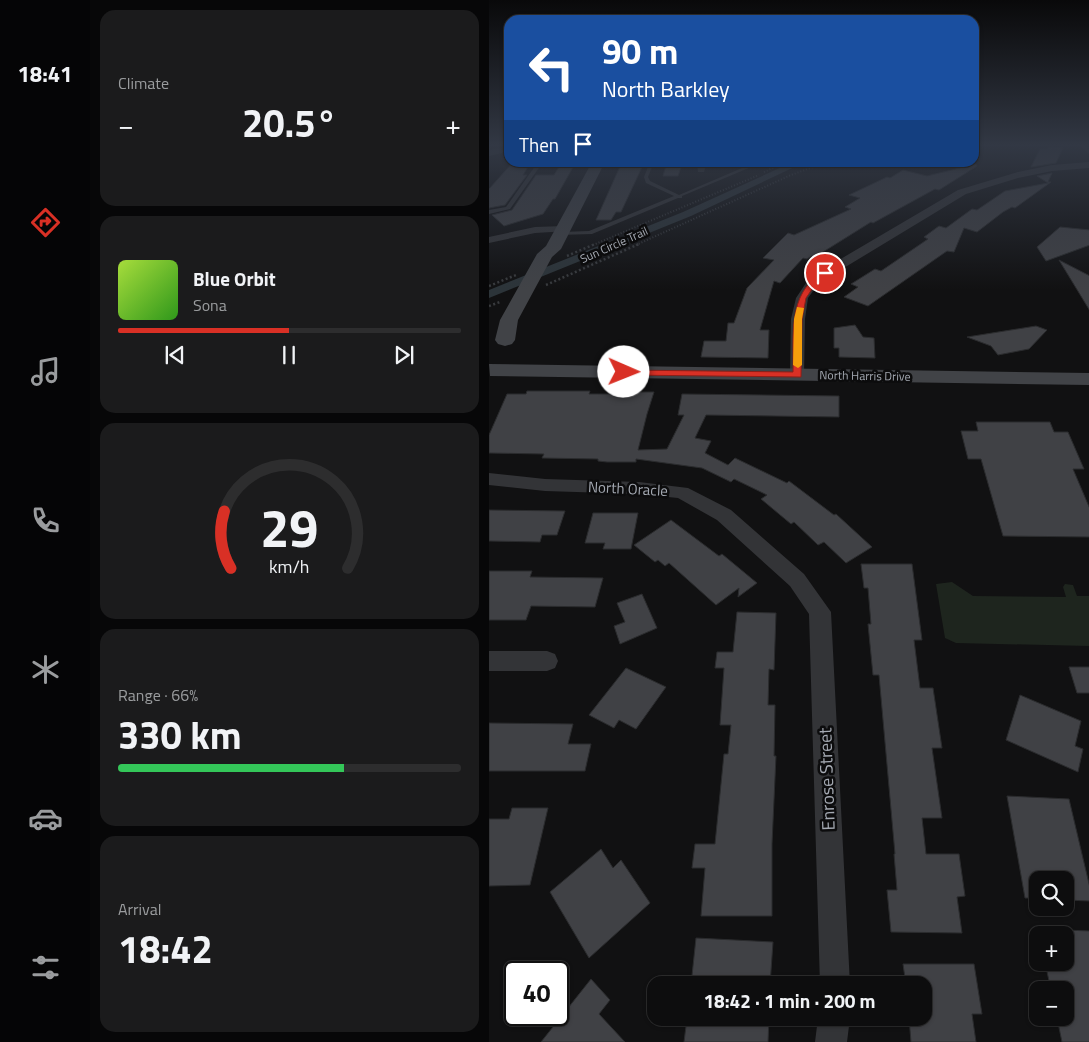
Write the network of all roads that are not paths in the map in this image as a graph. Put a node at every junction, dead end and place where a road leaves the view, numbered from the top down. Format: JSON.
{"nodes":[{"id":1,"x":519,"y":193,"type":"edge"},
{"id":2,"x":583,"y":193,"type":"edge"},
{"id":3,"x":672,"y":193,"type":"edge"},
{"id":4,"x":690,"y":193,"type":"edge"},
{"id":5,"x":962,"y":193,"type":"edge"},
{"id":6,"x":680,"y":197,"type":"junction"},
{"id":7,"x":489,"y":212,"type":"edge"},
{"id":8,"x":489,"y":240,"type":"edge"},
{"id":9,"x":544,"y":267,"type":"junction"},
{"id":10,"x":489,"y":371,"type":"edge"},
{"id":11,"x":797,"y":375,"type":"junction"},
{"id":12,"x":1089,"y":379,"type":"edge"},
{"id":13,"x":489,"y":479,"type":"edge"},
{"id":14,"x":797,"y":580,"type":"joint"},
{"id":15,"x":489,"y":661,"type":"edge"},
{"id":16,"x":547,"y":661,"type":"dead end"},
{"id":17,"x":835,"y":976,"type":"edge"},
{"id":18,"x":832,"y":1026,"type":"edge"},
{"id":19,"x":831,"y":1042,"type":"edge"}],
"edges":[{"from":1,"to":7,"type":"lane"},
{"from":2,"to":9,"type":"street"},
{"from":3,"to":6,"type":"lane"},
{"from":4,"to":6,"type":"lane"},
{"from":5,"to":11,"type":"street"},
{"from":6,"to":9,"type":"lane"},
{"from":8,"to":9,"type":"street"},
{"from":9,"to":10,"type":"street"},
{"from":10,"to":11,"type":"street","name":"North Harris Drive"},
{"from":11,"to":12,"type":"street","name":"North Harris Drive"},
{"from":13,"to":14,"type":"street","name":"North Oracle"},
{"from":14,"to":17,"type":"street","name":"Enrose Street"},
{"from":15,"to":16,"type":"street"},
{"from":18,"to":19,"type":"street"}]}
